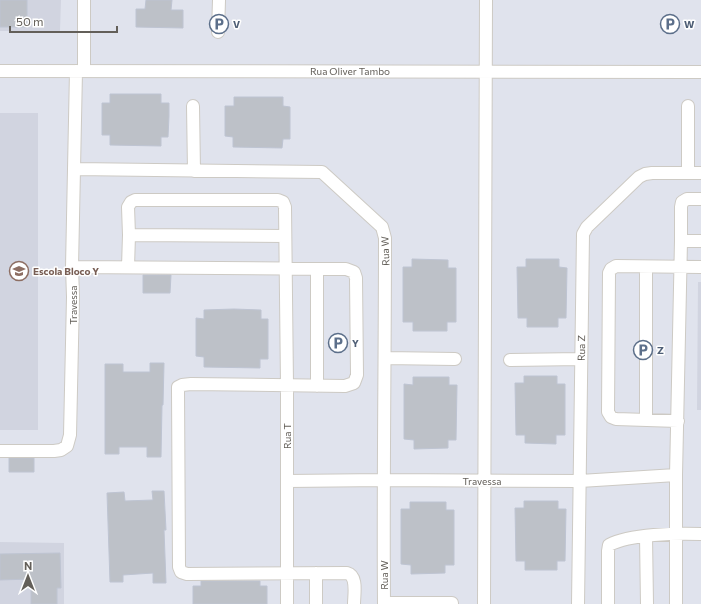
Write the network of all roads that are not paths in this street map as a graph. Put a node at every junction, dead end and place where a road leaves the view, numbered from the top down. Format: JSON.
{"nodes":[{"id":1,"x":84,"y":0,"type":"edge"},
{"id":2,"x":219,"y":0,"type":"edge"},
{"id":3,"x":486,"y":0,"type":"edge"},
{"id":4,"x":218,"y":32,"type":"dead end"},
{"id":5,"x":0,"y":71,"type":"edge"},
{"id":6,"x":80,"y":71,"type":"junction"},
{"id":7,"x":486,"y":72,"type":"junction"},
{"id":8,"x":701,"y":72,"type":"edge"},
{"id":9,"x":193,"y":106,"type":"dead end"},
{"id":10,"x":688,"y":106,"type":"dead end"},
{"id":11,"x":75,"y":170,"type":"junction"},
{"id":12,"x":194,"y":171,"type":"junction"},
{"id":13,"x":688,"y":173,"type":"junction"},
{"id":14,"x":701,"y":173,"type":"edge"},
{"id":15,"x":701,"y":199,"type":"edge"},
{"id":16,"x":129,"y":235,"type":"junction"},
{"id":17,"x":285,"y":236,"type":"junction"},
{"id":18,"x":681,"y":241,"type":"junction"},
{"id":19,"x":701,"y":241,"type":"edge"},
{"id":20,"x":72,"y":267,"type":"junction"},
{"id":21,"x":128,"y":267,"type":"junction"},
{"id":22,"x":646,"y":267,"type":"junction"},
{"id":23,"x":680,"y":267,"type":"junction"},
{"id":24,"x":701,"y":267,"type":"edge"},
{"id":25,"x":286,"y":269,"type":"junction"},
{"id":26,"x":317,"y":270,"type":"junction"},
{"id":27,"x":385,"y":358,"type":"junction"},
{"id":28,"x":455,"y":359,"type":"dead end"},
{"id":29,"x":581,"y":359,"type":"junction"},
{"id":30,"x":510,"y":360,"type":"dead end"},
{"id":31,"x":287,"y":385,"type":"junction"},
{"id":32,"x":317,"y":386,"type":"junction"},
{"id":33,"x":646,"y":420,"type":"junction"},
{"id":34,"x":678,"y":421,"type":"junction"},
{"id":35,"x":0,"y":451,"type":"edge"},
{"id":36,"x":676,"y":475,"type":"junction"},
{"id":37,"x":384,"y":480,"type":"junction"},
{"id":38,"x":287,"y":481,"type":"junction"},
{"id":39,"x":484,"y":481,"type":"junction"},
{"id":40,"x":580,"y":481,"type":"junction"},
{"id":41,"x":677,"y":533,"type":"junction"},
{"id":42,"x":701,"y":534,"type":"edge"},
{"id":43,"x":646,"y":536,"type":"junction"},
{"id":44,"x":287,"y":573,"type":"junction"},
{"id":45,"x":316,"y":573,"type":"junction"},
{"id":46,"x":452,"y":603,"type":"edge"},
{"id":47,"x":287,"y":604,"type":"edge"},
{"id":48,"x":316,"y":604,"type":"edge"},
{"id":49,"x":354,"y":604,"type":"edge"},
{"id":50,"x":384,"y":604,"type":"edge"},
{"id":51,"x":484,"y":604,"type":"edge"},
{"id":52,"x":578,"y":604,"type":"edge"},
{"id":53,"x":608,"y":604,"type":"edge"},
{"id":54,"x":647,"y":604,"type":"edge"},
{"id":55,"x":676,"y":604,"type":"edge"}],
"edges":[{"from":1,"to":6,"type":"street","name":"Travessa"},
{"from":2,"to":4,"type":"street"},
{"from":3,"to":7,"type":"street"},
{"from":5,"to":6,"type":"street","name":"Rua Oliver Tambo"},
{"from":6,"to":7,"type":"street","name":"Rua Oliver Tambo"},
{"from":6,"to":11,"type":"street","name":"Travessa"},
{"from":7,"to":8,"type":"street","name":"Rua Oliver Tambo"},
{"from":7,"to":39,"type":"street"},
{"from":9,"to":12,"type":"street"},
{"from":10,"to":13,"type":"street"},
{"from":11,"to":12,"type":"street","name":"Rua W"},
{"from":11,"to":20,"type":"street","name":"Travessa"},
{"from":12,"to":27,"type":"street","name":"Rua W"},
{"from":13,"to":14,"type":"street","name":"Rua Z"},
{"from":13,"to":29,"type":"street","name":"Rua Z"},
{"from":15,"to":18,"type":"street"},
{"from":16,"to":17,"type":"street"},
{"from":16,"to":17,"type":"street","name":"Rua T"},
{"from":16,"to":21,"type":"street","name":"Rua T"},
{"from":17,"to":25,"type":"street","name":"Rua T"},
{"from":18,"to":19,"type":"street"},
{"from":18,"to":23,"type":"street"},
{"from":20,"to":21,"type":"street"},
{"from":20,"to":35,"type":"street","name":"Travessa"},
{"from":21,"to":25,"type":"street"},
{"from":22,"to":23,"type":"street"},
{"from":22,"to":33,"type":"street"},
{"from":22,"to":33,"type":"street"},
{"from":23,"to":24,"type":"street"},
{"from":23,"to":34,"type":"street"},
{"from":25,"to":26,"type":"street"},
{"from":25,"to":31,"type":"street","name":"Rua T"},
{"from":26,"to":32,"type":"street"},
{"from":26,"to":32,"type":"street"},
{"from":27,"to":28,"type":"street"},
{"from":27,"to":37,"type":"street","name":"Rua W"},
{"from":29,"to":30,"type":"street"},
{"from":29,"to":40,"type":"street","name":"Rua Z"},
{"from":31,"to":32,"type":"street"},
{"from":31,"to":38,"type":"street","name":"Rua T"},
{"from":31,"to":44,"type":"street"},
{"from":33,"to":34,"type":"street"},
{"from":34,"to":36,"type":"street"},
{"from":36,"to":40,"type":"street","name":"Travessa"},
{"from":36,"to":41,"type":"street"},
{"from":37,"to":38,"type":"street","name":"Travessa"},
{"from":37,"to":39,"type":"street","name":"Travessa"},
{"from":37,"to":50,"type":"street","name":"Rua W"},
{"from":38,"to":44,"type":"street","name":"Rua T"},
{"from":39,"to":40,"type":"street","name":"Travessa"},
{"from":39,"to":51,"type":"street"},
{"from":40,"to":52,"type":"street","name":"Rua Z"},
{"from":41,"to":42,"type":"street"},
{"from":41,"to":43,"type":"street"},
{"from":41,"to":55,"type":"street"},
{"from":43,"to":53,"type":"street"},
{"from":43,"to":54,"type":"street"},
{"from":44,"to":45,"type":"street"},
{"from":44,"to":47,"type":"street","name":"Rua T"},
{"from":45,"to":48,"type":"street"},
{"from":45,"to":49,"type":"street"},
{"from":46,"to":50,"type":"street"}]}
